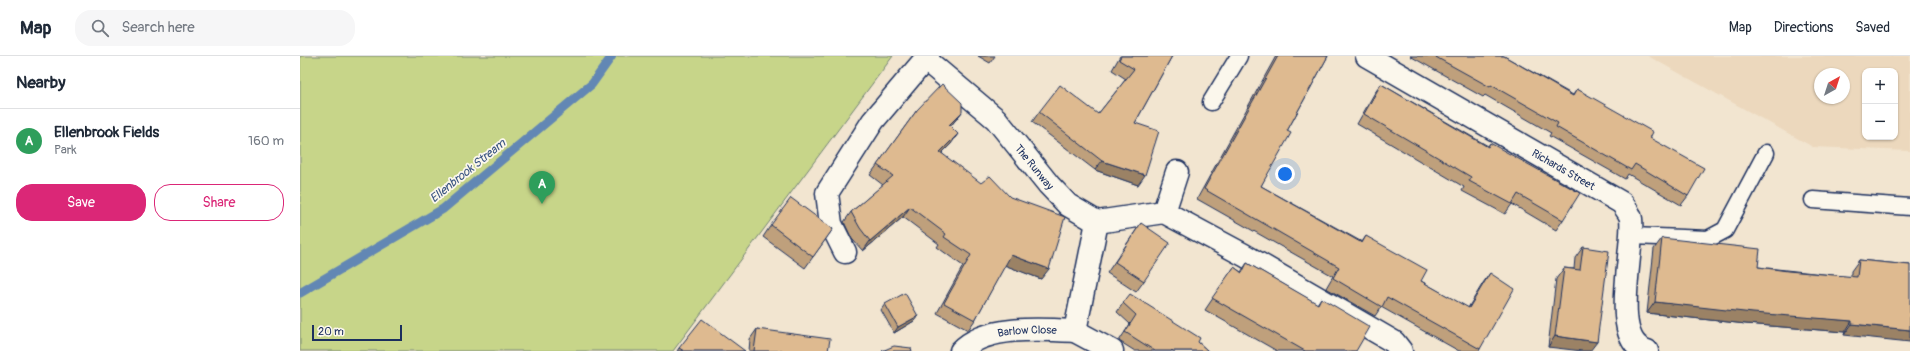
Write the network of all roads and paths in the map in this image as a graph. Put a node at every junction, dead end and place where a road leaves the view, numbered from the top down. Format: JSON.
{"nodes":[{"id":1,"x":1239,"y":56,"type":"edge"},
{"id":2,"x":1367,"y":56,"type":"edge"},
{"id":3,"x":927,"y":58,"type":"edge"},
{"id":4,"x":1211,"y":102,"type":"dead end"},
{"id":5,"x":1766,"y":153,"type":"dead end"},
{"id":6,"x":1177,"y":172,"type":"dead end"},
{"id":7,"x":1813,"y":200,"type":"dead end"},
{"id":8,"x":1910,"y":207,"type":"edge"},
{"id":9,"x":1164,"y":212,"type":"junction"},
{"id":10,"x":1097,"y":222,"type":"junction"},
{"id":11,"x":1632,"y":236,"type":"junction"},
{"id":12,"x":845,"y":252,"type":"dead end"},
{"id":13,"x":1075,"y":331,"type":"junction"},
{"id":14,"x":961,"y":351,"type":"edge"},
{"id":15,"x":1112,"y":351,"type":"edge"},
{"id":16,"x":1401,"y":351,"type":"edge"},
{"id":17,"x":1647,"y":351,"type":"edge"}],
"edges":[{"from":1,"to":4,"type":"lane"},
{"from":2,"to":11,"type":"street","name":"Richards Street"},
{"from":3,"to":10,"type":"street","name":"The Runway"},
{"from":3,"to":12,"type":"street","name":"The Runway"},
{"from":5,"to":11,"type":"lane"},
{"from":6,"to":9,"type":"street"},
{"from":7,"to":8,"type":"lane"},
{"from":9,"to":10,"type":"street"},
{"from":9,"to":16,"type":"street"},
{"from":10,"to":13,"type":"street"},
{"from":11,"to":17,"type":"street","name":"Richards Street"},
{"from":13,"to":14,"type":"street","name":"Barlow Close"},
{"from":13,"to":15,"type":"street","name":"Barlow Close"}]}
